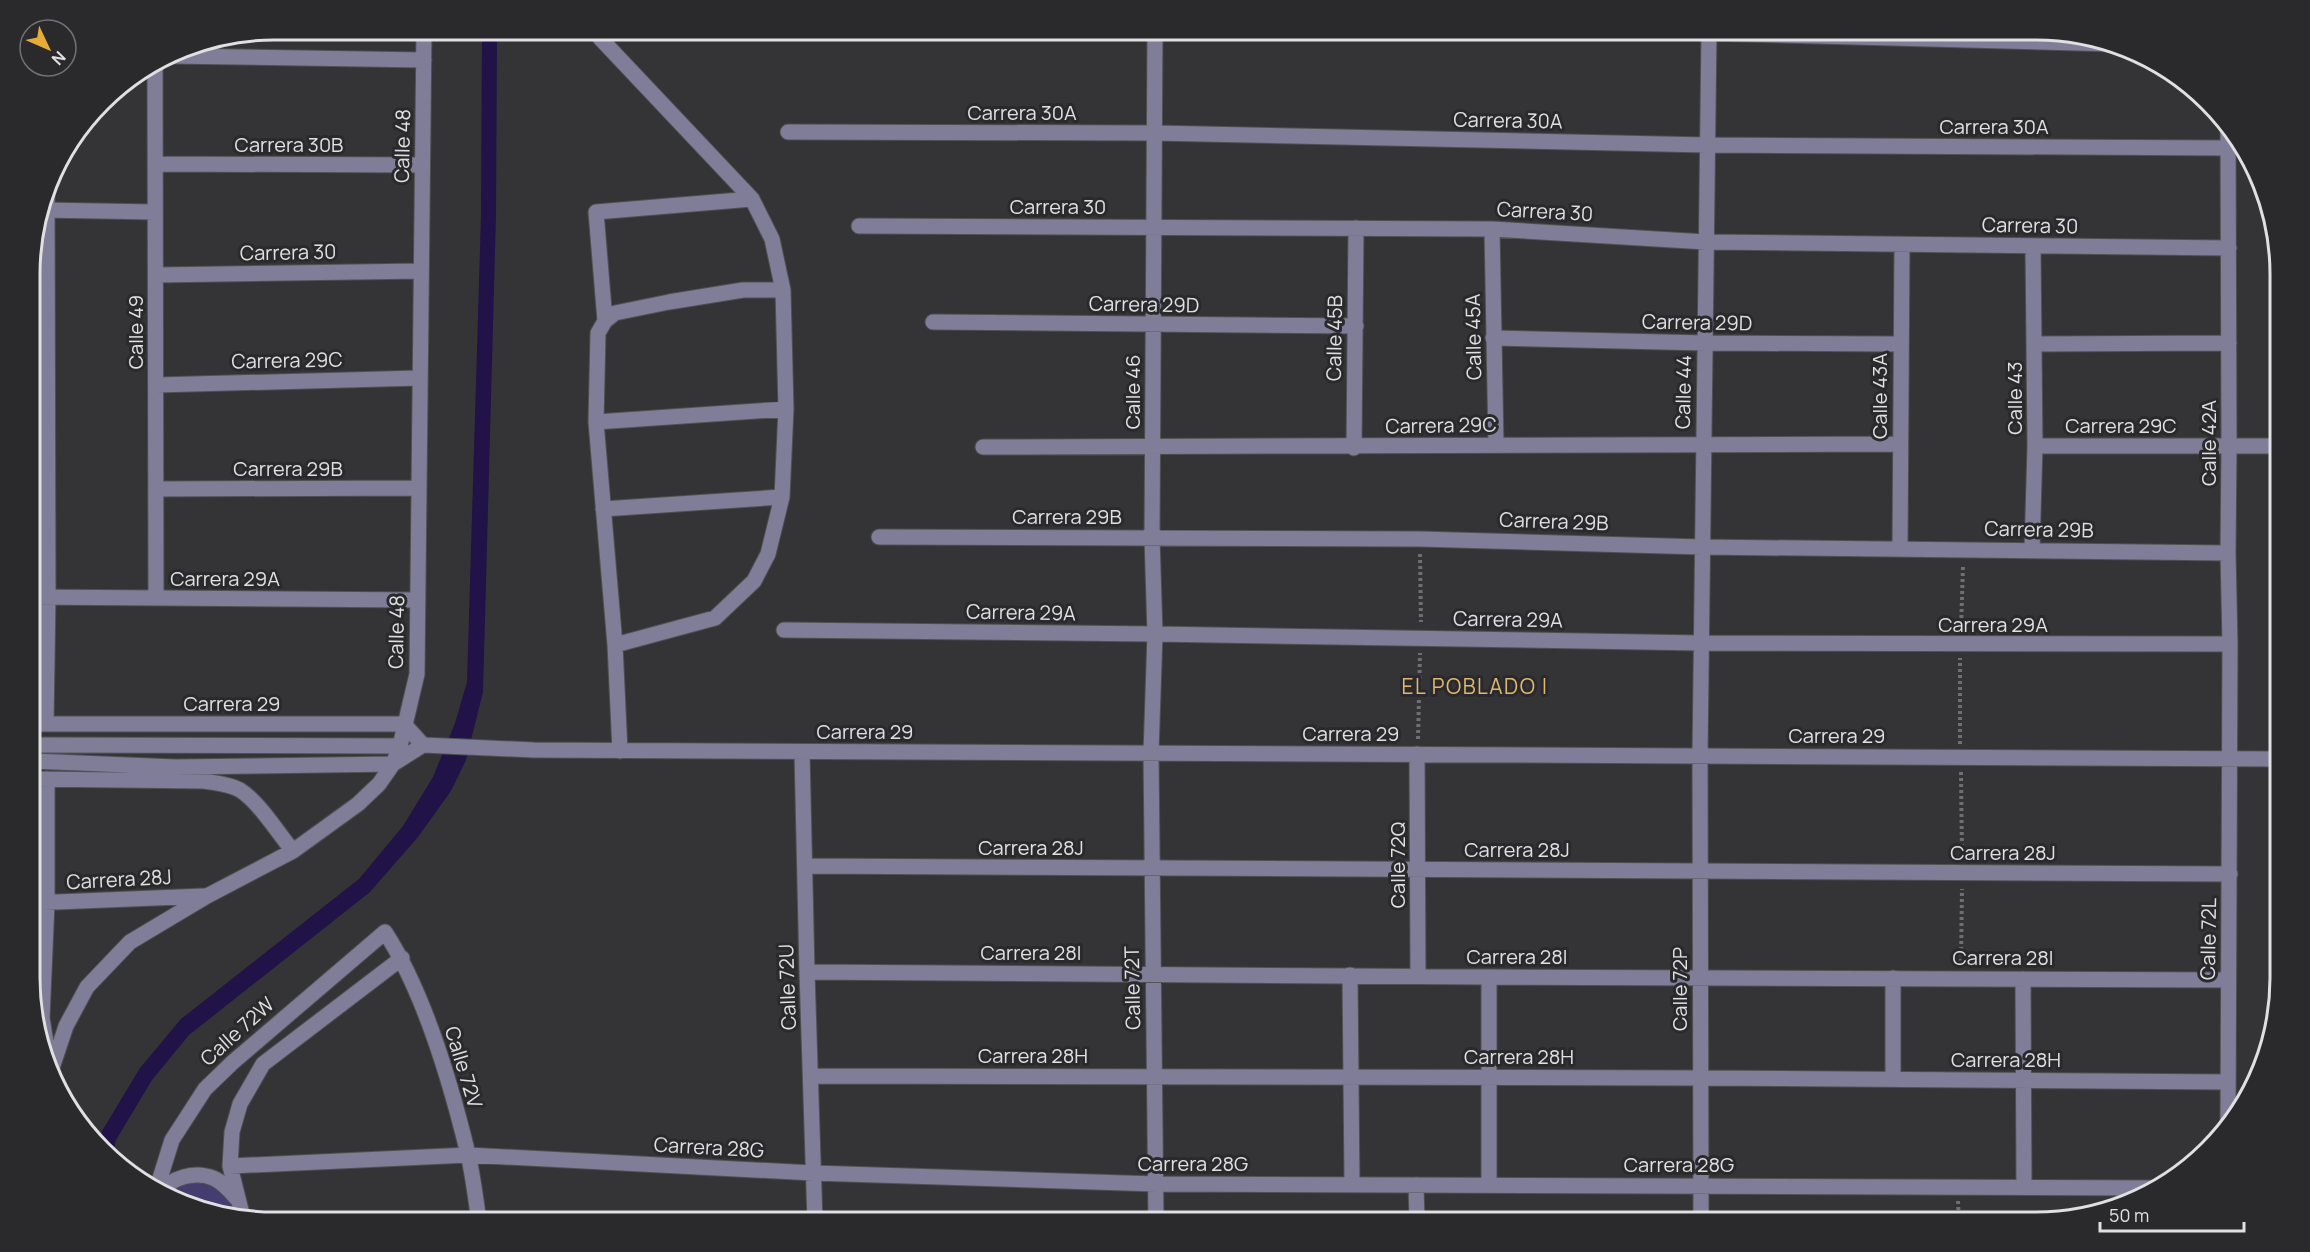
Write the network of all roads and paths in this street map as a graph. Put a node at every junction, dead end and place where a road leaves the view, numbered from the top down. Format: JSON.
{"nodes":[{"id":1,"x":424,"y":40,"type":"edge"},
{"id":2,"x":602,"y":40,"type":"edge"},
{"id":3,"x":1155,"y":40,"type":"edge"},
{"id":4,"x":1709,"y":40,"type":"edge"},
{"id":5,"x":190,"y":56,"type":"edge"},
{"id":6,"x":424,"y":60,"type":"junction"},
{"id":7,"x":155,"y":74,"type":"edge"},
{"id":8,"x":788,"y":132,"type":"dead end"},
{"id":9,"x":1155,"y":133,"type":"junction"},
{"id":10,"x":2228,"y":142,"type":"edge"},
{"id":11,"x":1707,"y":145,"type":"junction"},
{"id":12,"x":2228,"y":148,"type":"junction"},
{"id":13,"x":155,"y":164,"type":"junction"},
{"id":14,"x":422,"y":165,"type":"junction"},
{"id":15,"x":752,"y":199,"type":"junction"},
{"id":16,"x":49,"y":211,"type":"edge"},
{"id":17,"x":155,"y":213,"type":"junction"},
{"id":18,"x":859,"y":226,"type":"dead end"},
{"id":19,"x":1155,"y":227,"type":"junction"},
{"id":20,"x":45,"y":228,"type":"edge"},
{"id":21,"x":1356,"y":228,"type":"junction"},
{"id":22,"x":1492,"y":229,"type":"junction"},
{"id":23,"x":1706,"y":242,"type":"junction"},
{"id":24,"x":1902,"y":245,"type":"junction"},
{"id":25,"x":2033,"y":247,"type":"junction"},
{"id":26,"x":2229,"y":248,"type":"junction"},
{"id":27,"x":421,"y":271,"type":"junction"},
{"id":28,"x":156,"y":274,"type":"junction"},
{"id":29,"x":783,"y":291,"type":"junction"},
{"id":30,"x":605,"y":321,"type":"junction"},
{"id":31,"x":933,"y":322,"type":"dead end"},
{"id":32,"x":1154,"y":325,"type":"junction"},
{"id":33,"x":1356,"y":327,"type":"junction"},
{"id":34,"x":1493,"y":338,"type":"junction"},
{"id":35,"x":1705,"y":343,"type":"junction"},
{"id":36,"x":2229,"y":343,"type":"junction"},
{"id":37,"x":1900,"y":344,"type":"junction"},
{"id":38,"x":2035,"y":344,"type":"junction"},
{"id":39,"x":420,"y":378,"type":"junction"},
{"id":40,"x":156,"y":385,"type":"junction"},
{"id":41,"x":786,"y":409,"type":"junction"},
{"id":42,"x":596,"y":422,"type":"junction"},
{"id":43,"x":1703,"y":444,"type":"junction"},
{"id":44,"x":1900,"y":444,"type":"junction"},
{"id":45,"x":1496,"y":445,"type":"junction"},
{"id":46,"x":2035,"y":446,"type":"junction"},
{"id":47,"x":2229,"y":446,"type":"junction"},
{"id":48,"x":2270,"y":446,"type":"edge"},
{"id":49,"x":983,"y":447,"type":"dead end"},
{"id":50,"x":1153,"y":447,"type":"junction"},
{"id":51,"x":1354,"y":448,"type":"junction"},
{"id":52,"x":419,"y":488,"type":"junction"},
{"id":53,"x":156,"y":489,"type":"junction"},
{"id":54,"x":782,"y":497,"type":"junction"},
{"id":55,"x":603,"y":509,"type":"junction"},
{"id":56,"x":879,"y":537,"type":"dead end"},
{"id":57,"x":1152,"y":537,"type":"junction"},
{"id":58,"x":1702,"y":547,"type":"junction"},
{"id":59,"x":1900,"y":548,"type":"junction"},
{"id":60,"x":2032,"y":550,"type":"junction"},
{"id":61,"x":2228,"y":553,"type":"junction"},
{"id":62,"x":40,"y":597,"type":"edge"},
{"id":63,"x":48,"y":597,"type":"junction"},
{"id":64,"x":156,"y":598,"type":"junction"},
{"id":65,"x":418,"y":600,"type":"junction"},
{"id":66,"x":784,"y":630,"type":"dead end"},
{"id":67,"x":1155,"y":634,"type":"junction"},
{"id":68,"x":1701,"y":644,"type":"junction"},
{"id":69,"x":2230,"y":644,"type":"junction"},
{"id":70,"x":615,"y":645,"type":"junction"},
{"id":71,"x":40,"y":710,"type":"edge"},
{"id":72,"x":40,"y":724,"type":"edge"},
{"id":73,"x":405,"y":724,"type":"junction"},
{"id":74,"x":40,"y":745,"type":"edge"},
{"id":75,"x":400,"y":746,"type":"junction"},
{"id":76,"x":430,"y":746,"type":"junction"},
{"id":77,"x":620,"y":751,"type":"junction"},
{"id":78,"x":802,"y":752,"type":"junction"},
{"id":79,"x":1151,"y":753,"type":"junction"},
{"id":80,"x":1417,"y":754,"type":"junction"},
{"id":81,"x":1700,"y":755,"type":"junction"},
{"id":82,"x":2230,"y":758,"type":"junction"},
{"id":83,"x":2270,"y":759,"type":"edge"},
{"id":84,"x":40,"y":761,"type":"edge"},
{"id":85,"x":393,"y":764,"type":"junction"},
{"id":86,"x":40,"y":779,"type":"edge"},
{"id":87,"x":293,"y":850,"type":"junction"},
{"id":88,"x":805,"y":866,"type":"junction"},
{"id":89,"x":1152,"y":868,"type":"junction"},
{"id":90,"x":1418,"y":870,"type":"junction"},
{"id":91,"x":1700,"y":871,"type":"junction"},
{"id":92,"x":2230,"y":874,"type":"junction"},
{"id":93,"x":207,"y":896,"type":"junction"},
{"id":94,"x":40,"y":903,"type":"edge"},
{"id":95,"x":386,"y":932,"type":"joint"},
{"id":96,"x":402,"y":958,"type":"junction"},
{"id":97,"x":807,"y":972,"type":"junction"},
{"id":98,"x":1152,"y":974,"type":"junction"},
{"id":99,"x":1350,"y":975,"type":"junction"},
{"id":100,"x":1418,"y":975,"type":"junction"},
{"id":101,"x":1699,"y":977,"type":"junction"},
{"id":102,"x":1489,"y":978,"type":"junction"},
{"id":103,"x":1893,"y":978,"type":"junction"},
{"id":104,"x":2023,"y":979,"type":"junction"},
{"id":105,"x":2228,"y":980,"type":"junction"},
{"id":106,"x":42,"y":998,"type":"edge"},
{"id":107,"x":55,"y":1059,"type":"edge"},
{"id":108,"x":811,"y":1076,"type":"junction"},
{"id":109,"x":1155,"y":1076,"type":"junction"},
{"id":110,"x":1352,"y":1077,"type":"junction"},
{"id":111,"x":1489,"y":1077,"type":"junction"},
{"id":112,"x":1701,"y":1077,"type":"junction"},
{"id":113,"x":1893,"y":1079,"type":"junction"},
{"id":114,"x":2023,"y":1080,"type":"junction"},
{"id":115,"x":2228,"y":1082,"type":"junction"},
{"id":116,"x":2228,"y":1110,"type":"edge"},
{"id":117,"x":468,"y":1155,"type":"junction"},
{"id":118,"x":230,"y":1166,"type":"junction"},
{"id":119,"x":813,"y":1173,"type":"junction"},
{"id":120,"x":159,"y":1181,"type":"edge"},
{"id":121,"x":1156,"y":1184,"type":"junction"},
{"id":122,"x":1352,"y":1184,"type":"junction"},
{"id":123,"x":168,"y":1185,"type":"edge"},
{"id":124,"x":1416,"y":1185,"type":"junction"},
{"id":125,"x":1489,"y":1185,"type":"junction"},
{"id":126,"x":1700,"y":1185,"type":"junction"},
{"id":127,"x":2024,"y":1186,"type":"junction"},
{"id":128,"x":2138,"y":1188,"type":"edge"},
{"id":129,"x":240,"y":1202,"type":"junction"},
{"id":130,"x":241,"y":1209,"type":"edge"},
{"id":131,"x":477,"y":1212,"type":"edge"},
{"id":132,"x":815,"y":1212,"type":"edge"},
{"id":133,"x":1156,"y":1212,"type":"edge"},
{"id":134,"x":1417,"y":1212,"type":"edge"},
{"id":135,"x":1701,"y":1212,"type":"edge"}],
"edges":[{"from":1,"to":6,"type":"street","name":"Calle 48"},
{"from":2,"to":15,"type":"street"},
{"from":3,"to":9,"type":"street","name":"Calle 46"},
{"from":4,"to":11,"type":"street","name":"Calle 44"},
{"from":5,"to":6,"type":"street"},
{"from":6,"to":14,"type":"street","name":"Calle 48"},
{"from":7,"to":13,"type":"street","name":"Calle 49"},
{"from":8,"to":9,"type":"street","name":"Carrera 30A"},
{"from":9,"to":11,"type":"street","name":"Carrera 30A"},
{"from":9,"to":19,"type":"street","name":"Calle 46"},
{"from":10,"to":12,"type":"street","name":"Calle 42A"},
{"from":11,"to":12,"type":"street","name":"Carrera 30A"},
{"from":11,"to":23,"type":"street","name":"Calle 44"},
{"from":12,"to":26,"type":"street","name":"Calle 42A"},
{"from":13,"to":14,"type":"street","name":"Carrera 30B"},
{"from":13,"to":17,"type":"street","name":"Calle 49"},
{"from":14,"to":27,"type":"street","name":"Calle 48"},
{"from":15,"to":29,"type":"street"},
{"from":15,"to":30,"type":"street"},
{"from":16,"to":17,"type":"street"},
{"from":17,"to":28,"type":"street","name":"Calle 49"},
{"from":18,"to":19,"type":"street","name":"Carrera 30"},
{"from":19,"to":21,"type":"street","name":"Carrera 30"},
{"from":19,"to":32,"type":"street","name":"Calle 46"},
{"from":20,"to":63,"type":"street"},
{"from":21,"to":22,"type":"street","name":"Carrera 30"},
{"from":21,"to":33,"type":"street","name":"Calle 45B"},
{"from":22,"to":23,"type":"street","name":"Carrera 30"},
{"from":22,"to":34,"type":"street","name":"Calle 45A"},
{"from":23,"to":24,"type":"street","name":"Carrera 30"},
{"from":23,"to":35,"type":"street","name":"Calle 44"},
{"from":24,"to":25,"type":"street","name":"Carrera 30"},
{"from":24,"to":37,"type":"street","name":"Calle 43A"},
{"from":25,"to":26,"type":"street","name":"Carrera 30"},
{"from":25,"to":38,"type":"street","name":"Calle 43"},
{"from":26,"to":36,"type":"street","name":"Calle 42A"},
{"from":27,"to":28,"type":"street","name":"Carrera 30"},
{"from":27,"to":39,"type":"street","name":"Calle 48"},
{"from":28,"to":40,"type":"street","name":"Calle 49"},
{"from":29,"to":30,"type":"street"},
{"from":29,"to":41,"type":"street"},
{"from":30,"to":42,"type":"street"},
{"from":31,"to":32,"type":"street","name":"Carrera 29D"},
{"from":32,"to":33,"type":"street","name":"Carrera 29D"},
{"from":32,"to":50,"type":"street","name":"Calle 46"},
{"from":33,"to":51,"type":"street","name":"Calle 45B"},
{"from":34,"to":35,"type":"street","name":"Carrera 29D"},
{"from":34,"to":45,"type":"street","name":"Calle 45A"},
{"from":35,"to":37,"type":"street","name":"Carrera 29D"},
{"from":35,"to":43,"type":"street","name":"Calle 44"},
{"from":36,"to":38,"type":"street"},
{"from":36,"to":47,"type":"street","name":"Calle 42A"},
{"from":37,"to":44,"type":"street","name":"Calle 43A"},
{"from":38,"to":46,"type":"street","name":"Calle 43"},
{"from":39,"to":40,"type":"street","name":"Carrera 29C"},
{"from":39,"to":52,"type":"street","name":"Calle 48"},
{"from":40,"to":53,"type":"street","name":"Calle 49"},
{"from":41,"to":42,"type":"street"},
{"from":41,"to":54,"type":"street"},
{"from":42,"to":55,"type":"street"},
{"from":43,"to":44,"type":"street","name":"Carrera 29C"},
{"from":43,"to":45,"type":"street","name":"Carrera 29C"},
{"from":43,"to":58,"type":"street","name":"Calle 44"},
{"from":44,"to":59,"type":"street","name":"Calle 43A"},
{"from":45,"to":51,"type":"street","name":"Carrera 29C"},
{"from":46,"to":47,"type":"street","name":"Carrera 29C"},
{"from":46,"to":60,"type":"street","name":"Calle 43"},
{"from":47,"to":48,"type":"street","name":"Carrera 29C"},
{"from":47,"to":61,"type":"street","name":"Calle 42A"},
{"from":49,"to":50,"type":"street","name":"Carrera 29C"},
{"from":50,"to":51,"type":"street","name":"Carrera 29C"},
{"from":50,"to":57,"type":"street","name":"Calle 46"},
{"from":52,"to":53,"type":"street","name":"Carrera 29B"},
{"from":52,"to":65,"type":"street","name":"Calle 48"},
{"from":53,"to":64,"type":"street","name":"Calle 49"},
{"from":54,"to":55,"type":"street"},
{"from":54,"to":70,"type":"street"},
{"from":55,"to":70,"type":"street"},
{"from":56,"to":57,"type":"street","name":"Carrera 29B"},
{"from":57,"to":58,"type":"street","name":"Carrera 29B"},
{"from":57,"to":67,"type":"street","name":"Calle 46"},
{"from":58,"to":59,"type":"street","name":"Carrera 29B"},
{"from":58,"to":68,"type":"street","name":"Calle 44"},
{"from":59,"to":60,"type":"street","name":"Carrera 29B"},
{"from":60,"to":61,"type":"street","name":"Carrera 29B"},
{"from":61,"to":69,"type":"street","name":"Calle 42A"},
{"from":62,"to":63,"type":"street","name":"Carrera 29A"},
{"from":63,"to":64,"type":"street","name":"Carrera 29A"},
{"from":63,"to":71,"type":"street"},
{"from":64,"to":65,"type":"street","name":"Carrera 29A"},
{"from":65,"to":73,"type":"street","name":"Calle 48"},
{"from":66,"to":67,"type":"street","name":"Carrera 29A"},
{"from":67,"to":68,"type":"street","name":"Carrera 29A"},
{"from":67,"to":79,"type":"street","name":"Calle 46"},
{"from":68,"to":69,"type":"street","name":"Carrera 29A"},
{"from":68,"to":81,"type":"street","name":"Calle 44"},
{"from":69,"to":82,"type":"street","name":"Calle 42A"},
{"from":70,"to":77,"type":"street"},
{"from":72,"to":73,"type":"street","name":"Carrera 29"},
{"from":73,"to":75,"type":"street","name":"Calle 48"},
{"from":73,"to":76,"type":"street"},
{"from":74,"to":75,"type":"street"},
{"from":75,"to":85,"type":"street","name":"Calle 48"},
{"from":76,"to":77,"type":"street","name":"Carrera 29"},
{"from":76,"to":85,"type":"street"},
{"from":77,"to":78,"type":"street","name":"Carrera 29"},
{"from":78,"to":79,"type":"street","name":"Carrera 29"},
{"from":78,"to":88,"type":"street","name":"Calle 72U"},
{"from":79,"to":80,"type":"street","name":"Carrera 29"},
{"from":79,"to":89,"type":"street","name":"Calle 72T"},
{"from":80,"to":81,"type":"street","name":"Carrera 29"},
{"from":80,"to":90,"type":"street","name":"Calle 72Q"},
{"from":81,"to":82,"type":"street","name":"Carrera 29"},
{"from":81,"to":91,"type":"street","name":"Calle 72P"},
{"from":82,"to":83,"type":"street","name":"Carrera 29"},
{"from":82,"to":92,"type":"street","name":"Calle 72L"},
{"from":84,"to":85,"type":"street"},
{"from":85,"to":87,"type":"street","name":"Calle 48"},
{"from":86,"to":87,"type":"street"},
{"from":86,"to":94,"type":"street"},
{"from":87,"to":93,"type":"street","name":"Calle 48"},
{"from":88,"to":89,"type":"street","name":"Carrera 28J"},
{"from":88,"to":97,"type":"street","name":"Calle 72U"},
{"from":89,"to":90,"type":"street","name":"Carrera 28J"},
{"from":89,"to":98,"type":"street","name":"Calle 72T"},
{"from":90,"to":91,"type":"street","name":"Carrera 28J"},
{"from":90,"to":100,"type":"street","name":"Calle 72Q"},
{"from":91,"to":92,"type":"street","name":"Carrera 28J"},
{"from":91,"to":101,"type":"street","name":"Calle 72P"},
{"from":92,"to":105,"type":"street","name":"Calle 72L"},
{"from":93,"to":94,"type":"street","name":"Carrera 28J"},
{"from":93,"to":107,"type":"street","name":"Calle 48"},
{"from":94,"to":106,"type":"street"},
{"from":95,"to":96,"type":"street","name":"Calle 72V"},
{"from":95,"to":120,"type":"street","name":"Calle 72W"},
{"from":96,"to":117,"type":"street","name":"Calle 72V"},
{"from":96,"to":118,"type":"street"},
{"from":97,"to":98,"type":"street","name":"Carrera 28I"},
{"from":97,"to":108,"type":"street","name":"Calle 72U"},
{"from":98,"to":99,"type":"street","name":"Carrera 28I"},
{"from":98,"to":109,"type":"street","name":"Calle 72T"},
{"from":99,"to":100,"type":"street","name":"Carrera 28I"},
{"from":99,"to":110,"type":"street"},
{"from":100,"to":102,"type":"street","name":"Carrera 28I"},
{"from":101,"to":102,"type":"street","name":"Carrera 28I"},
{"from":101,"to":103,"type":"street","name":"Carrera 28I"},
{"from":101,"to":112,"type":"street","name":"Calle 72P"},
{"from":102,"to":111,"type":"street"},
{"from":103,"to":104,"type":"street","name":"Carrera 28I"},
{"from":103,"to":113,"type":"street"},
{"from":104,"to":105,"type":"street","name":"Carrera 28I"},
{"from":104,"to":114,"type":"street"},
{"from":105,"to":115,"type":"street","name":"Calle 72L"},
{"from":108,"to":109,"type":"street","name":"Carrera 28H"},
{"from":108,"to":119,"type":"street","name":"Calle 72U"},
{"from":109,"to":110,"type":"street","name":"Carrera 28H"},
{"from":109,"to":121,"type":"street","name":"Calle 72T"},
{"from":110,"to":111,"type":"street","name":"Carrera 28H"},
{"from":110,"to":122,"type":"street"},
{"from":111,"to":112,"type":"street","name":"Carrera 28H"},
{"from":111,"to":125,"type":"street"},
{"from":112,"to":113,"type":"street","name":"Carrera 28H"},
{"from":112,"to":126,"type":"street","name":"Calle 72P"},
{"from":113,"to":114,"type":"street","name":"Carrera 28H"},
{"from":114,"to":115,"type":"street","name":"Carrera 28H"},
{"from":114,"to":127,"type":"street"},
{"from":115,"to":116,"type":"street","name":"Calle 72L"},
{"from":117,"to":118,"type":"street","name":"Carrera 28G"},
{"from":117,"to":119,"type":"street","name":"Carrera 28G"},
{"from":117,"to":131,"type":"street","name":"Calle 72V"},
{"from":118,"to":129,"type":"street"},
{"from":119,"to":121,"type":"street","name":"Carrera 28G"},
{"from":119,"to":132,"type":"street","name":"Calle 72U"},
{"from":121,"to":122,"type":"street","name":"Carrera 28G"},
{"from":121,"to":133,"type":"street","name":"Calle 72T"},
{"from":122,"to":124,"type":"street","name":"Carrera 28G"},
{"from":123,"to":129,"type":"street"},
{"from":124,"to":125,"type":"street","name":"Carrera 28G"},
{"from":124,"to":134,"type":"street"},
{"from":125,"to":126,"type":"street","name":"Carrera 28G"},
{"from":126,"to":127,"type":"street","name":"Carrera 28G"},
{"from":126,"to":135,"type":"street","name":"Calle 72P"},
{"from":127,"to":128,"type":"street","name":"Carrera 28G"},
{"from":129,"to":130,"type":"street"}]}
